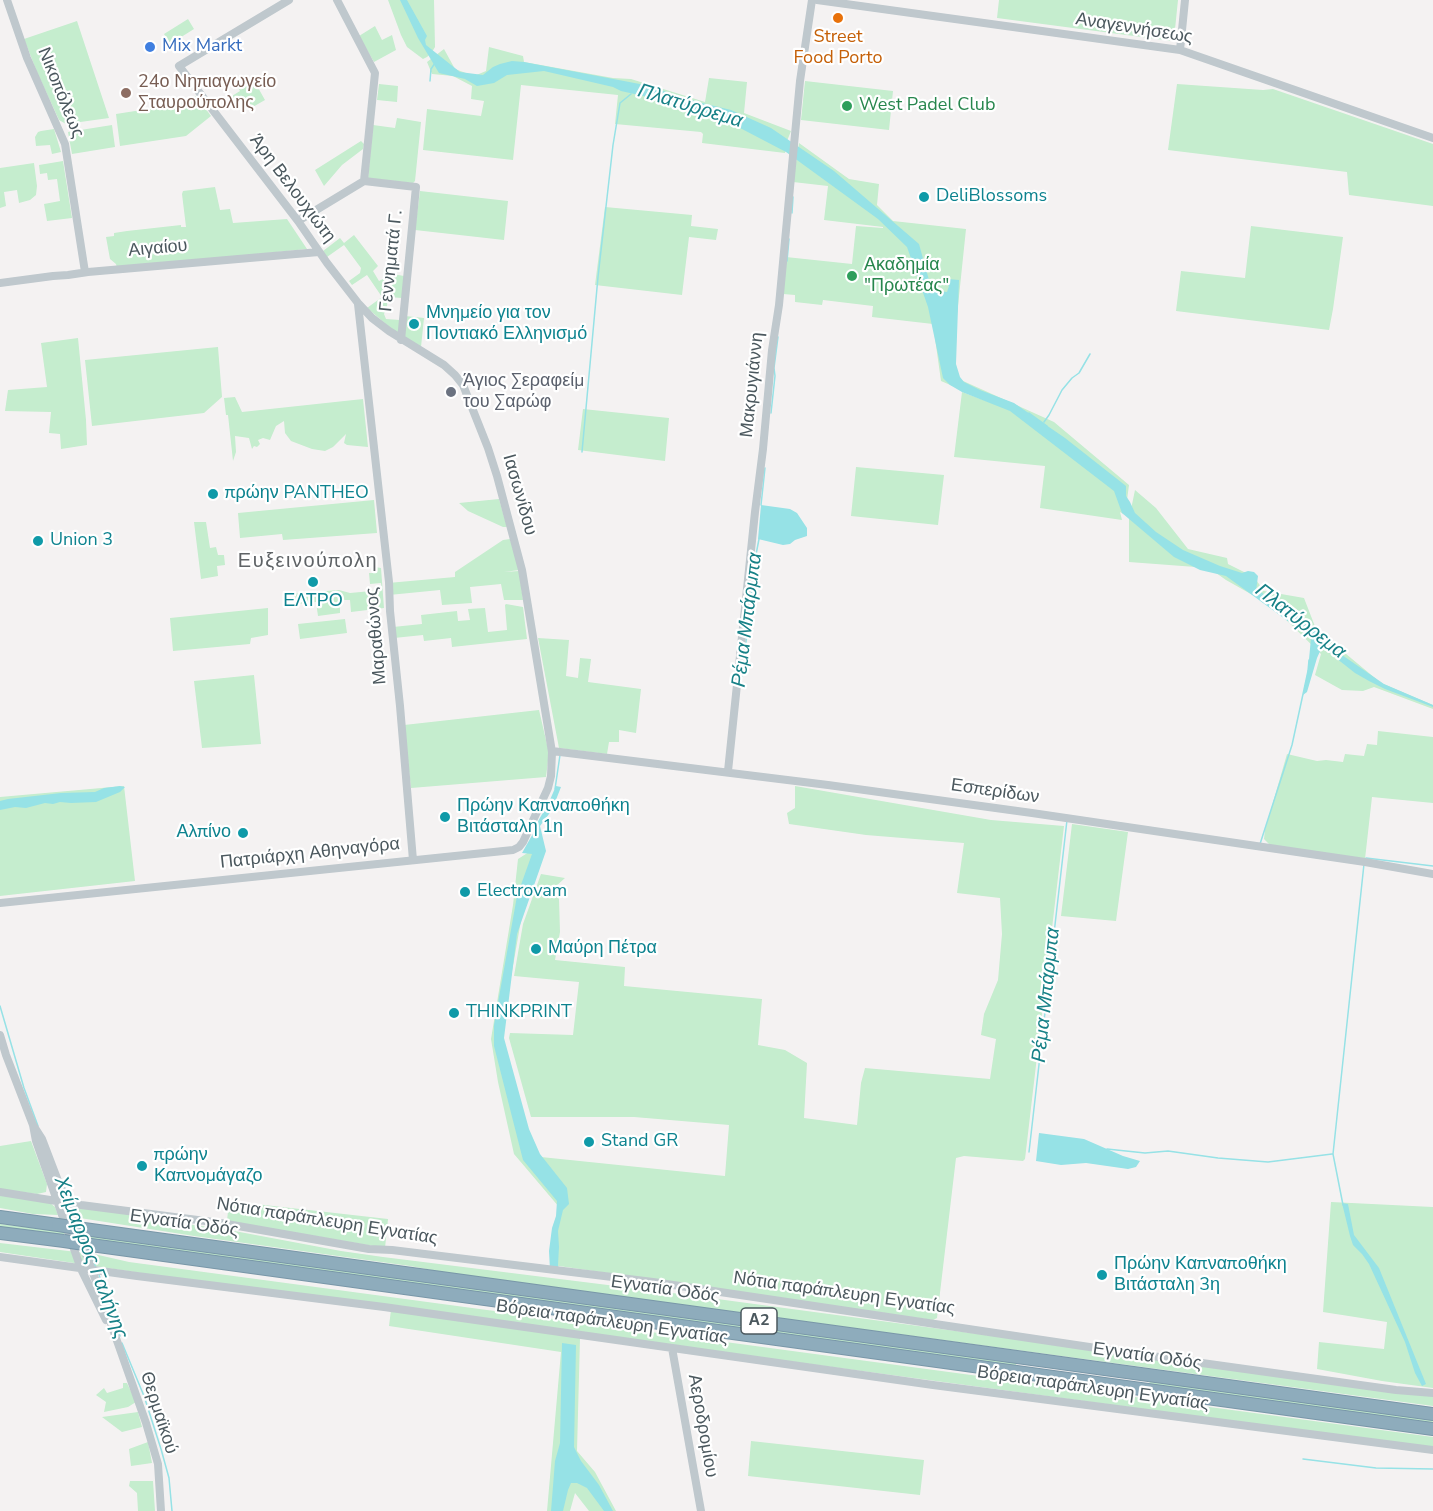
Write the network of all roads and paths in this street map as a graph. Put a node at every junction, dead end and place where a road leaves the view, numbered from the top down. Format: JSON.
{"nodes":[{"id":1,"x":7,"y":0,"type":"edge"},
{"id":2,"x":289,"y":0,"type":"edge"},
{"id":3,"x":337,"y":0,"type":"edge"},
{"id":4,"x":812,"y":0,"type":"edge"},
{"id":5,"x":817,"y":0,"type":"edge"},
{"id":6,"x":1185,"y":0,"type":"edge"},
{"id":7,"x":1180,"y":50,"type":"junction"},
{"id":8,"x":1433,"y":138,"type":"edge"},
{"id":9,"x":364,"y":181,"type":"junction"},
{"id":10,"x":298,"y":222,"type":"junction"},
{"id":11,"x":306,"y":232,"type":"junction"},
{"id":12,"x":319,"y":252,"type":"junction"},
{"id":13,"x":298,"y":254,"type":"junction"},
{"id":14,"x":85,"y":273,"type":"junction"},
{"id":15,"x":0,"y":283,"type":"edge"},
{"id":16,"x":358,"y":303,"type":"junction"},
{"id":17,"x":372,"y":318,"type":"junction"},
{"id":18,"x":360,"y":324,"type":"junction"},
{"id":19,"x":401,"y":340,"type":"junction"},
{"id":20,"x":552,"y":750,"type":"junction"},
{"id":21,"x":726,"y":772,"type":"junction"},
{"id":22,"x":413,"y":860,"type":"junction"},
{"id":23,"x":1433,"y":874,"type":"edge"},
{"id":24,"x":0,"y":903,"type":"edge"},
{"id":25,"x":0,"y":1035,"type":"edge"},
{"id":26,"x":33,"y":1125,"type":"junction"},
{"id":27,"x":0,"y":1192,"type":"edge"},
{"id":28,"x":57,"y":1200,"type":"junction"},
{"id":29,"x":66,"y":1202,"type":"junction"},
{"id":30,"x":0,"y":1217,"type":"edge"},
{"id":31,"x":0,"y":1233,"type":"edge"},
{"id":32,"x":0,"y":1257,"type":"edge"},
{"id":33,"x":81,"y":1269,"type":"junction"},
{"id":34,"x":92,"y":1270,"type":"junction"},
{"id":35,"x":112,"y":1328,"type":"junction"},
{"id":36,"x":672,"y":1347,"type":"junction"},
{"id":37,"x":1433,"y":1393,"type":"edge"},
{"id":38,"x":1433,"y":1414,"type":"edge"},
{"id":39,"x":1433,"y":1430,"type":"edge"},
{"id":40,"x":1433,"y":1450,"type":"edge"},
{"id":41,"x":161,"y":1511,"type":"edge"},
{"id":42,"x":700,"y":1511,"type":"edge"}],
"edges":[{"from":1,"to":14,"type":"street","name":"Νικοπόλεως"},
{"from":2,"to":10,"type":"street","name":"Άρη Βελουχιώτη"},
{"from":3,"to":9,"type":"street"},
{"from":4,"to":21,"type":"street","name":"Μακρυγιάννη"},
{"from":5,"to":7,"type":"street","name":"Αναγεννήσεως"},
{"from":6,"to":7,"type":"street"},
{"from":7,"to":8,"type":"street","name":"Αναγεννήσεως"},
{"from":9,"to":10,"type":"street"},
{"from":9,"to":19,"type":"street","name":"Γεννηματά Γ."},
{"from":10,"to":11,"type":"street","name":"Άρη Βελουχιώτη"},
{"from":11,"to":12,"type":"street","name":"Άρη Βελουχιώτη"},
{"from":11,"to":13,"type":"street"},
{"from":12,"to":13,"type":"street","name":"Αιγαίου"},
{"from":12,"to":16,"type":"street","name":"Άρη Βελουχιώτη"},
{"from":13,"to":14,"type":"street","name":"Αιγαίου"},
{"from":14,"to":15,"type":"street","name":"Αιγαίου"},
{"from":16,"to":17,"type":"street","name":"Ιασωνίδου"},
{"from":16,"to":18,"type":"street","name":"Μαραθώνος"},
{"from":17,"to":18,"type":"street"},
{"from":17,"to":19,"type":"street","name":"Ιασωνίδου"},
{"from":18,"to":22,"type":"street","name":"Μαραθώνος"},
{"from":19,"to":20,"type":"street","name":"Ιασωνίδου"},
{"from":20,"to":21,"type":"street","name":"Εσπερίδων"},
{"from":20,"to":22,"type":"street","name":"Πατριάρχη Αθηναγόρα"},
{"from":21,"to":23,"type":"street","name":"Εσπερίδων"},
{"from":22,"to":24,"type":"street","name":"Πατριάρχη Αθηναγόρα"},
{"from":25,"to":26,"type":"street","name":"Θερμαϊκού"},
{"from":26,"to":28,"type":"street","name":"Θερμαϊκού"},
{"from":26,"to":29,"type":"street","name":"Θερμαϊκού"},
{"from":27,"to":28,"type":"street","name":"Νότια παράπλευρη Εγνατίας"},
{"from":28,"to":29,"type":"street","name":"Νότια παράπλευρη Εγνατίας"},
{"from":28,"to":33,"type":"street","name":"Θερμαϊκού"},
{"from":29,"to":34,"type":"street","name":"Θερμαϊκού"},
{"from":29,"to":37,"type":"street","name":"Νότια παράπλευρη Εγνατίας"},
{"from":30,"to":38,"type":"highway","name":"Εγνατία Οδός","number":"Α2","bridge":true},
{"from":31,"to":39,"type":"highway","name":"Εγνατία Οδός","number":"Α2","bridge":true},
{"from":32,"to":33,"type":"street","name":"Βόρεια παράπλευρη Εγνατίας"},
{"from":33,"to":34,"type":"street","name":"Βόρεια παράπλευρη Εγνατίας"},
{"from":33,"to":35,"type":"street","name":"Θερμαϊκού"},
{"from":34,"to":35,"type":"street","name":"Θερμαϊκού"},
{"from":34,"to":36,"type":"street","name":"Βόρεια παράπλευρη Εγνατίας"},
{"from":35,"to":41,"type":"street","name":"Θερμαϊκού"},
{"from":36,"to":40,"type":"street","name":"Βόρεια παράπλευρη Εγνατίας"},
{"from":36,"to":42,"type":"street","name":"Αεροδρομίου"}]}
